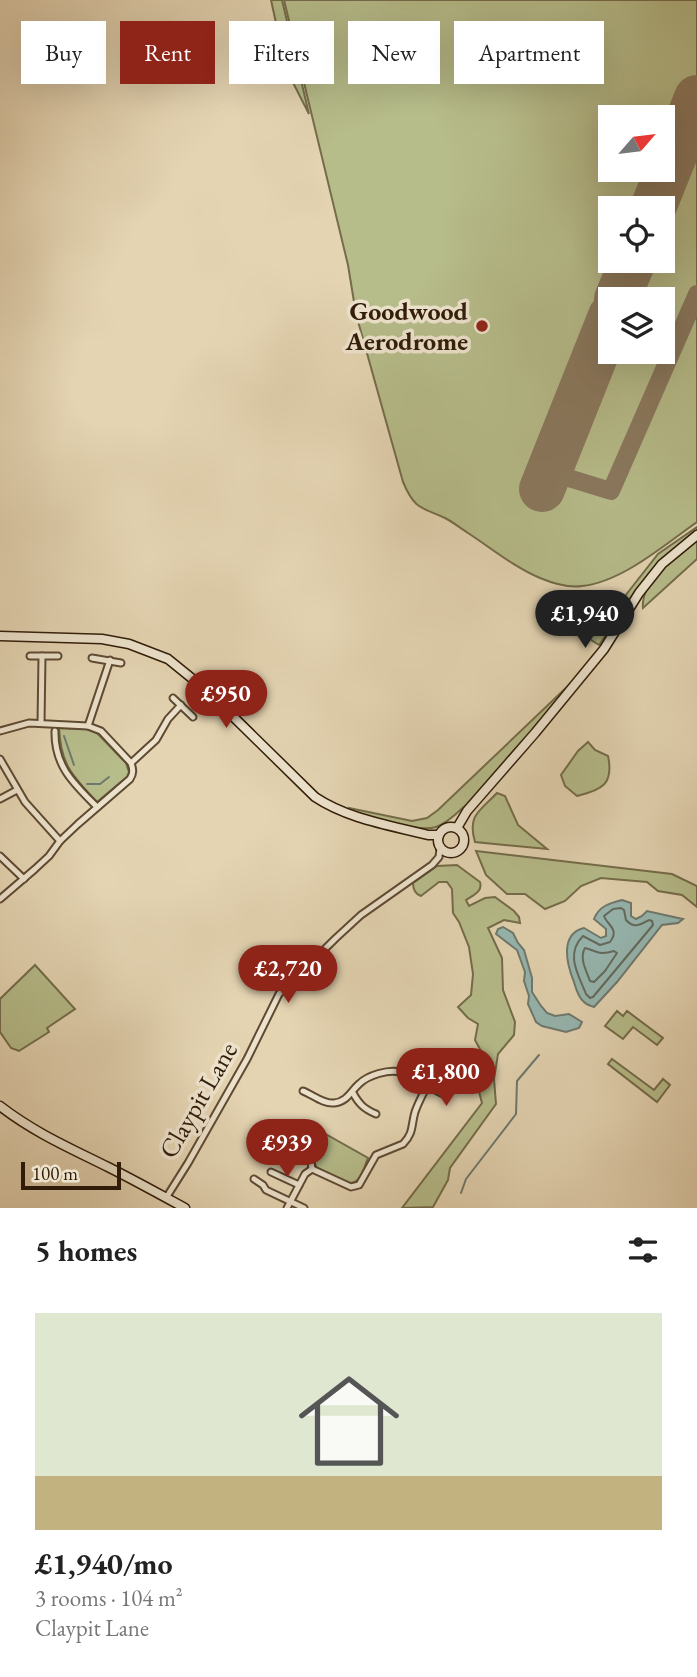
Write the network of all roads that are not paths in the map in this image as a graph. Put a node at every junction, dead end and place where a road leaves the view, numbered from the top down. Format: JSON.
{"nodes":[{"id":1,"x":697,"y":535,"type":"edge"},
{"id":2,"x":0,"y":636,"type":"edge"},
{"id":3,"x":30,"y":656,"type":"dead end"},
{"id":4,"x":42,"y":656,"type":"junction"},
{"id":5,"x":58,"y":656,"type":"dead end"},
{"id":6,"x":92,"y":658,"type":"dead end"},
{"id":7,"x":110,"y":660,"type":"junction"},
{"id":8,"x":121,"y":663,"type":"dead end"},
{"id":9,"x":173,"y":698,"type":"dead end"},
{"id":10,"x":181,"y":705,"type":"junction"},
{"id":11,"x":193,"y":716,"type":"dead end"},
{"id":12,"x":41,"y":723,"type":"junction"},
{"id":13,"x":88,"y":726,"type":"junction"},
{"id":14,"x":0,"y":731,"type":"edge"},
{"id":15,"x":55,"y":731,"type":"dead end"},
{"id":16,"x":0,"y":760,"type":"edge"},
{"id":17,"x":131,"y":763,"type":"junction"},
{"id":18,"x":17,"y":790,"type":"junction"},
{"id":19,"x":0,"y":799,"type":"edge"},
{"id":20,"x":97,"y":807,"type":"junction"},
{"id":21,"x":457,"y":828,"type":"junction"},
{"id":22,"x":439,"y":835,"type":"junction"},
{"id":23,"x":60,"y":841,"type":"junction"},
{"id":24,"x":440,"y":848,"type":"junction"},
{"id":25,"x":0,"y":856,"type":"edge"},
{"id":26,"x":24,"y":879,"type":"junction"},
{"id":27,"x":0,"y":899,"type":"edge"},
{"id":28,"x":450,"y":1083,"type":"dead end"},
{"id":29,"x":427,"y":1086,"type":"junction"},
{"id":30,"x":303,"y":1091,"type":"dead end"},
{"id":31,"x":353,"y":1093,"type":"junction"},
{"id":32,"x":0,"y":1107,"type":"edge"},
{"id":33,"x":376,"y":1114,"type":"dead end"},
{"id":34,"x":317,"y":1130,"type":"dead end"},
{"id":35,"x":312,"y":1168,"type":"junction"},
{"id":36,"x":271,"y":1172,"type":"dead end"},
{"id":37,"x":254,"y":1179,"type":"dead end"},
{"id":38,"x":299,"y":1185,"type":"junction"},
{"id":39,"x":166,"y":1198,"type":"junction"},
{"id":40,"x":289,"y":1205,"type":"edge"},
{"id":41,"x":185,"y":1208,"type":"edge"},
{"id":42,"x":304,"y":1208,"type":"edge"}],
"edges":[{"from":1,"to":21,"type":"street"},
{"from":2,"to":22,"type":"street"},
{"from":3,"to":4,"type":"street"},
{"from":4,"to":5,"type":"street"},
{"from":4,"to":12,"type":"street"},
{"from":6,"to":7,"type":"street"},
{"from":7,"to":8,"type":"street"},
{"from":7,"to":13,"type":"street"},
{"from":9,"to":10,"type":"street"},
{"from":10,"to":11,"type":"street"},
{"from":10,"to":17,"type":"street"},
{"from":12,"to":13,"type":"street"},
{"from":12,"to":14,"type":"street"},
{"from":13,"to":17,"type":"street"},
{"from":15,"to":20,"type":"street"},
{"from":16,"to":18,"type":"street"},
{"from":17,"to":20,"type":"street"},
{"from":18,"to":19,"type":"street"},
{"from":18,"to":23,"type":"street"},
{"from":20,"to":23,"type":"street"},
{"from":21,"to":22,"type":"street"},
{"from":21,"to":24,"type":"street"},
{"from":22,"to":24,"type":"street"},
{"from":23,"to":26,"type":"street"},
{"from":24,"to":39,"type":"street","name":"Claypit Lane"},
{"from":25,"to":26,"type":"street"},
{"from":26,"to":27,"type":"street"},
{"from":28,"to":29,"type":"street"},
{"from":29,"to":31,"type":"street"},
{"from":29,"to":35,"type":"street"},
{"from":30,"to":31,"type":"street"},
{"from":31,"to":33,"type":"street"},
{"from":32,"to":39,"type":"street"},
{"from":34,"to":35,"type":"street"},
{"from":35,"to":38,"type":"street"},
{"from":36,"to":38,"type":"street"},
{"from":37,"to":40,"type":"street"},
{"from":38,"to":40,"type":"street"},
{"from":39,"to":41,"type":"street"},
{"from":40,"to":42,"type":"street"}]}
